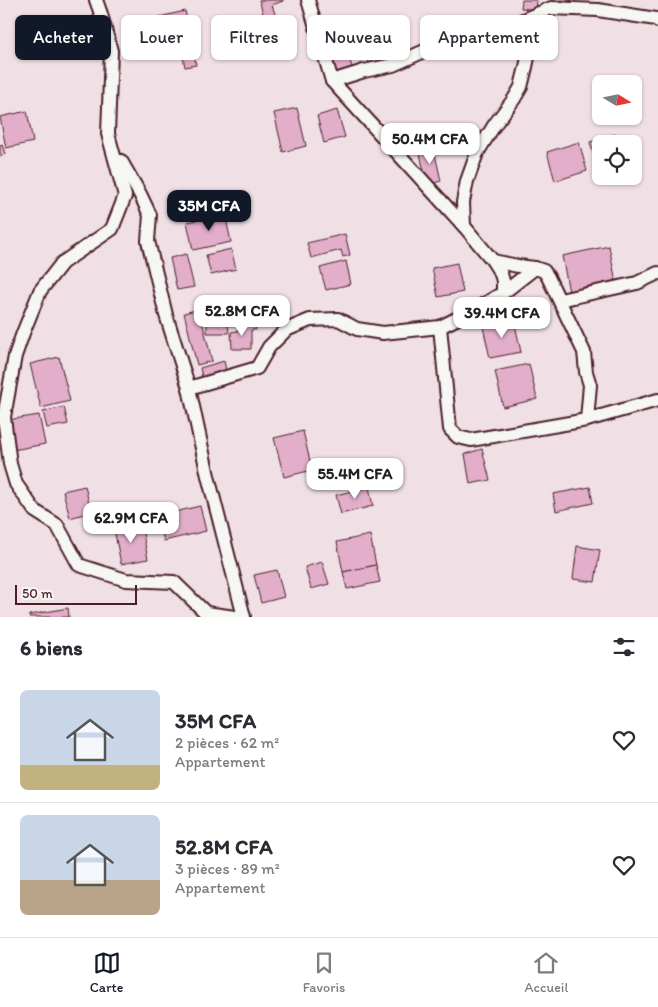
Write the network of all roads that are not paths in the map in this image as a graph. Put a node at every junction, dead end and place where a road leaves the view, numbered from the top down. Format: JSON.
{"nodes":[{"id":1,"x":96,"y":0,"type":"edge"},
{"id":2,"x":308,"y":0,"type":"edge"},
{"id":3,"x":537,"y":14,"type":"junction"},
{"id":4,"x":658,"y":21,"type":"edge"},
{"id":5,"x":332,"y":81,"type":"junction"},
{"id":6,"x":108,"y":134,"type":"junction"},
{"id":7,"x":464,"y":226,"type":"junction"},
{"id":8,"x":493,"y":261,"type":"junction"},
{"id":9,"x":535,"y":268,"type":"junction"},
{"id":10,"x":658,"y":273,"type":"edge"},
{"id":11,"x":503,"y":294,"type":"junction"},
{"id":12,"x":560,"y":300,"type":"junction"},
{"id":13,"x":440,"y":327,"type":"junction"},
{"id":14,"x":189,"y":388,"type":"junction"},
{"id":15,"x":658,"y":400,"type":"edge"},
{"id":16,"x":587,"y":420,"type":"junction"},
{"id":17,"x":235,"y":617,"type":"edge"},
{"id":18,"x":244,"y":617,"type":"edge"}],
"edges":[{"from":1,"to":6,"type":"street"},
{"from":2,"to":5,"type":"street"},
{"from":3,"to":4,"type":"street"},
{"from":3,"to":5,"type":"street"},
{"from":3,"to":7,"type":"street"},
{"from":5,"to":7,"type":"street"},
{"from":6,"to":14,"type":"street"},
{"from":6,"to":17,"type":"street"},
{"from":7,"to":8,"type":"street"},
{"from":8,"to":9,"type":"street"},
{"from":8,"to":11,"type":"street"},
{"from":9,"to":11,"type":"street"},
{"from":9,"to":12,"type":"street"},
{"from":10,"to":12,"type":"street"},
{"from":11,"to":13,"type":"street"},
{"from":12,"to":16,"type":"street"},
{"from":13,"to":14,"type":"street"},
{"from":13,"to":16,"type":"street"},
{"from":14,"to":18,"type":"street"},
{"from":15,"to":16,"type":"street"}]}
